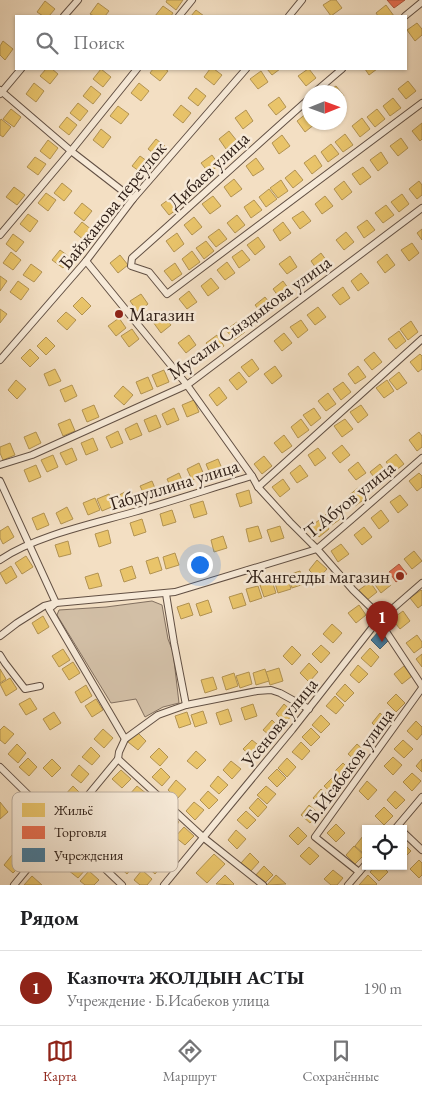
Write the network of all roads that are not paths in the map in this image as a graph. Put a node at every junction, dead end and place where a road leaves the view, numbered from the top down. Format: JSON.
{"nodes":[{"id":1,"x":78,"y":0,"type":"edge"},
{"id":2,"x":192,"y":0,"type":"edge"},
{"id":3,"x":302,"y":0,"type":"edge"},
{"id":4,"x":422,"y":2,"type":"edge"},
{"id":5,"x":65,"y":15,"type":"edge"},
{"id":6,"x":180,"y":15,"type":"edge"},
{"id":7,"x":290,"y":15,"type":"edge"},
{"id":8,"x":406,"y":15,"type":"edge"},
{"id":9,"x":20,"y":70,"type":"edge"},
{"id":10,"x":136,"y":70,"type":"edge"},
{"id":11,"x":245,"y":70,"type":"edge"},
{"id":12,"x":341,"y":70,"type":"edge"},
{"id":13,"x":323,"y":85,"type":"edge"},
{"id":14,"x":1,"y":92,"type":"edge"},
{"id":15,"x":422,"y":103,"type":"edge"},
{"id":16,"x":302,"y":105,"type":"edge"},
{"id":17,"x":71,"y":151,"type":"junction"},
{"id":18,"x":133,"y":199,"type":"junction"},
{"id":19,"x":422,"y":208,"type":"edge"},
{"id":20,"x":0,"y":235,"type":"edge"},
{"id":21,"x":86,"y":261,"type":"junction"},
{"id":22,"x":422,"y":339,"type":"edge"},
{"id":23,"x":0,"y":360,"type":"edge"},
{"id":24,"x":187,"y":385,"type":"junction"},
{"id":25,"x":422,"y":458,"type":"edge"},
{"id":26,"x":0,"y":465,"type":"edge"},
{"id":27,"x":252,"y":476,"type":"junction"},
{"id":28,"x":0,"y":481,"type":"edge"},
{"id":29,"x":258,"y":486,"type":"junction"},
{"id":30,"x":29,"y":544,"type":"junction"},
{"id":31,"x":317,"y":549,"type":"junction"},
{"id":32,"x":0,"y":560,"type":"edge"},
{"id":33,"x":422,"y":583,"type":"edge"},
{"id":34,"x":166,"y":594,"type":"junction"},
{"id":35,"x":56,"y":603,"type":"junction"},
{"id":36,"x":380,"y":620,"type":"junction"},
{"id":37,"x":0,"y":636,"type":"edge"},
{"id":38,"x":0,"y":655,"type":"edge"},
{"id":39,"x":40,"y":686,"type":"dead end"},
{"id":40,"x":422,"y":687,"type":"edge"},
{"id":41,"x":186,"y":705,"type":"junction"},
{"id":42,"x":309,"y":709,"type":"junction"},
{"id":43,"x":125,"y":739,"type":"junction"},
{"id":44,"x":118,"y":759,"type":"junction"},
{"id":45,"x":0,"y":767,"type":"edge"},
{"id":46,"x":25,"y":792,"type":"edge"},
{"id":47,"x":90,"y":792,"type":"edge"},
{"id":48,"x":154,"y":792,"type":"edge"},
{"id":49,"x":422,"y":797,"type":"edge"},
{"id":50,"x":178,"y":814,"type":"edge"},
{"id":51,"x":399,"y":825,"type":"edge"},
{"id":52,"x":407,"y":836,"type":"edge"},
{"id":53,"x":204,"y":838,"type":"junction"},
{"id":54,"x":422,"y":850,"type":"edge"},
{"id":55,"x":178,"y":869,"type":"edge"},
{"id":56,"x":362,"y":869,"type":"edge"},
{"id":57,"x":25,"y":872,"type":"edge"},
{"id":58,"x":108,"y":872,"type":"edge"},
{"id":59,"x":175,"y":872,"type":"edge"},
{"id":60,"x":359,"y":872,"type":"junction"},
{"id":61,"x":14,"y":885,"type":"edge"},
{"id":62,"x":122,"y":885,"type":"edge"},
{"id":63,"x":164,"y":885,"type":"edge"},
{"id":64,"x":262,"y":885,"type":"edge"},
{"id":65,"x":348,"y":885,"type":"edge"}],
"edges":[{"from":1,"to":5,"type":"street"},
{"from":2,"to":6,"type":"street"},
{"from":3,"to":7,"type":"street"},
{"from":4,"to":8,"type":"street"},
{"from":9,"to":14,"type":"street"},
{"from":10,"to":17,"type":"street"},
{"from":11,"to":18,"type":"street","name":"Байжанова переулок"},
{"from":12,"to":13,"type":"street"},
{"from":14,"to":17,"type":"street"},
{"from":15,"to":16,"type":"street","name":"Дибаев улица"},
{"from":17,"to":18,"type":"street"},
{"from":17,"to":20,"type":"street"},
{"from":18,"to":21,"type":"street","name":"Байжанова переулок"},
{"from":19,"to":24,"type":"street","name":"Мусали Сыздыкова улица"},
{"from":21,"to":23,"type":"street","name":"Байжанова переулок"},
{"from":21,"to":24,"type":"street"},
{"from":22,"to":29,"type":"street","name":"Габдуллина улица"},
{"from":24,"to":26,"type":"street","name":"Мусали Сыздыкова улица"},
{"from":24,"to":27,"type":"street"},
{"from":25,"to":31,"type":"street","name":"Т.Абуов улица"},
{"from":27,"to":29,"type":"street","name":"Габдуллина улица"},
{"from":27,"to":30,"type":"street","name":"Габдуллина улица"},
{"from":28,"to":30,"type":"street"},
{"from":29,"to":31,"type":"street","name":"Б.Исабеков улица"},
{"from":30,"to":32,"type":"street","name":"Габдуллина улица"},
{"from":30,"to":35,"type":"street"},
{"from":31,"to":34,"type":"street","name":"Т.Абуов улица"},
{"from":31,"to":36,"type":"street","name":"Б.Исабеков улица"},
{"from":33,"to":36,"type":"street","name":"Усенова улица"},
{"from":34,"to":35,"type":"street","name":"Т.Абуов улица"},
{"from":34,"to":41,"type":"street"},
{"from":35,"to":37,"type":"street","name":"Т.Абуов улица"},
{"from":35,"to":43,"type":"street"},
{"from":36,"to":40,"type":"street","name":"Б.Исабеков улица"},
{"from":36,"to":42,"type":"street","name":"Усенова улица"},
{"from":38,"to":39,"type":"street"},
{"from":40,"to":60,"type":"street","name":"Б.Исабеков улица"},
{"from":41,"to":42,"type":"street"},
{"from":41,"to":43,"type":"street"},
{"from":42,"to":53,"type":"street","name":"Усенова улица"},
{"from":43,"to":44,"type":"street"},
{"from":44,"to":47,"type":"street"},
{"from":44,"to":48,"type":"street"},
{"from":45,"to":46,"type":"street"},
{"from":49,"to":51,"type":"street"},
{"from":50,"to":53,"type":"street"},
{"from":52,"to":54,"type":"street"},
{"from":53,"to":55,"type":"street","name":"Усенова улица"},
{"from":53,"to":64,"type":"street"},
{"from":56,"to":60,"type":"street"},
{"from":57,"to":61,"type":"street"},
{"from":58,"to":62,"type":"street"},
{"from":59,"to":63,"type":"street","name":"Усенова улица"},
{"from":60,"to":65,"type":"street"}]}
